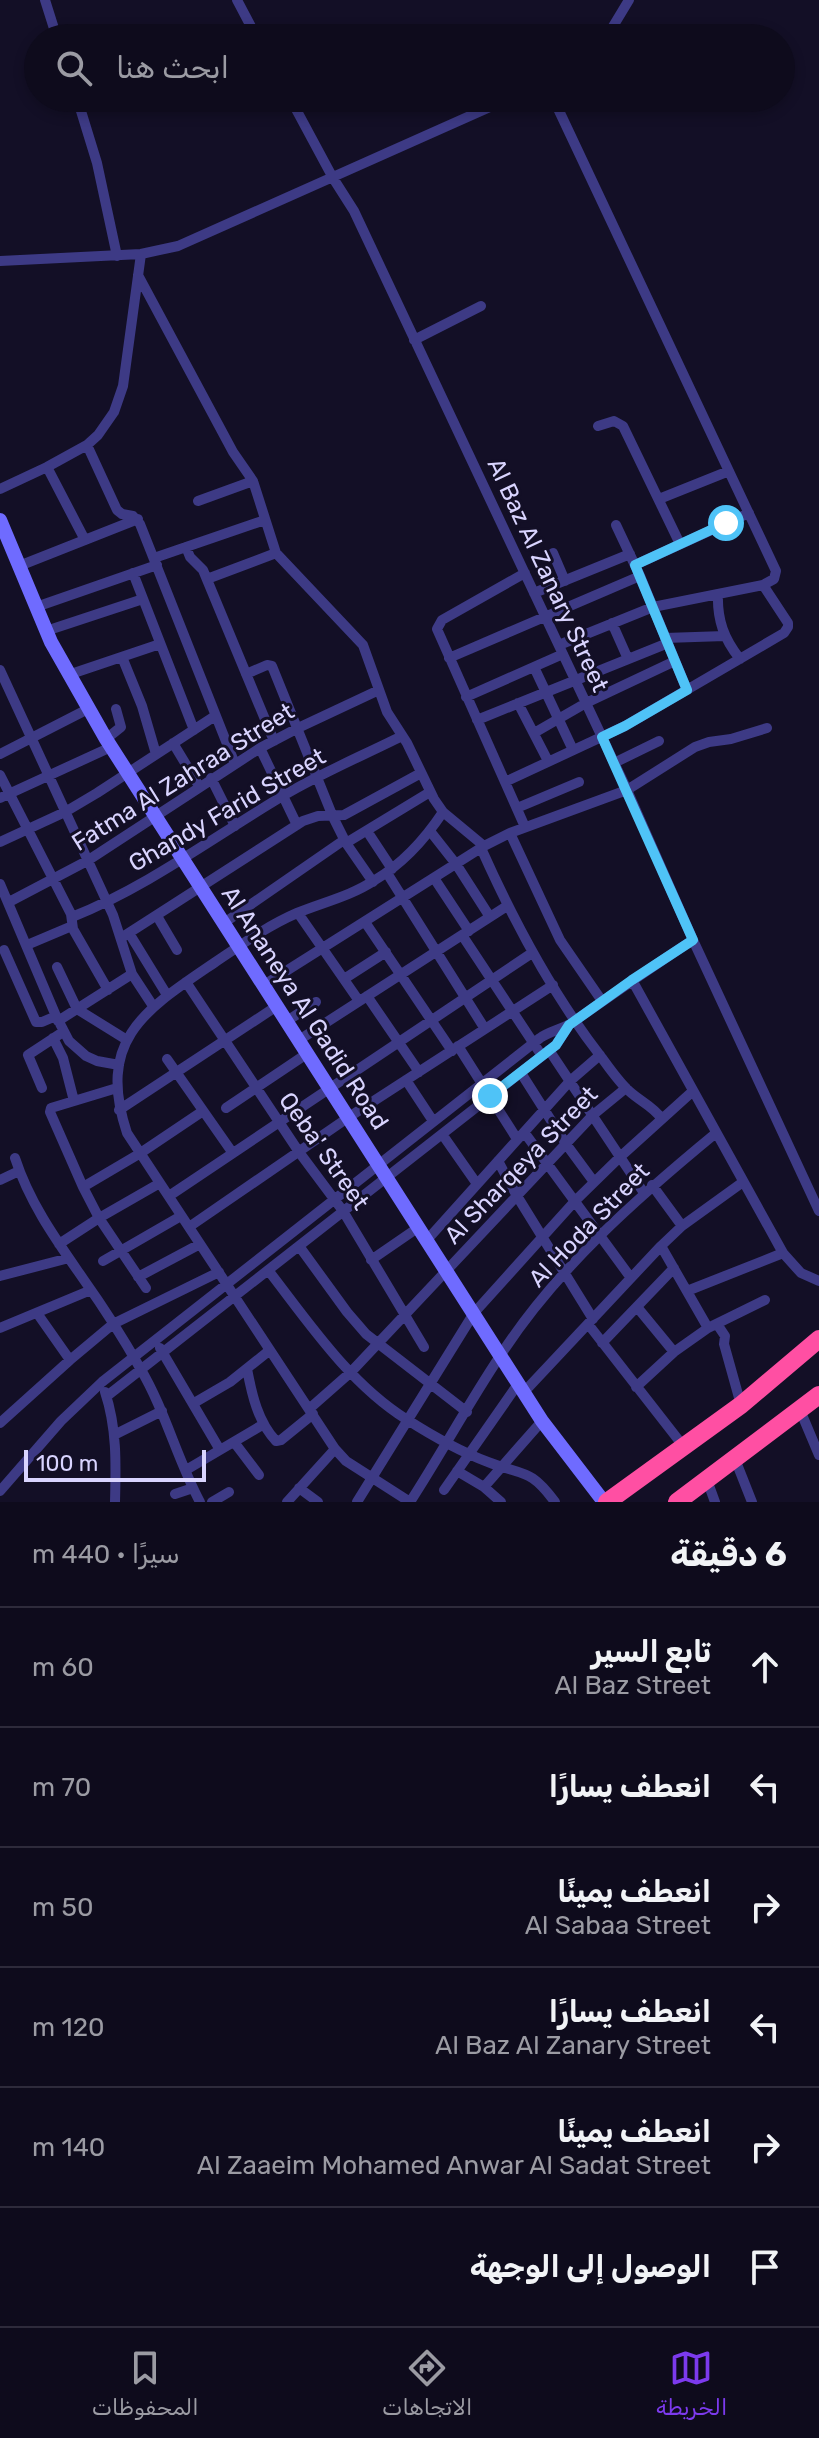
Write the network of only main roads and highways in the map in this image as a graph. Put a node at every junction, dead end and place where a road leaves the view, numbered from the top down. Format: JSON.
{"nodes":[{"id":1,"x":819,"y":1339,"type":"edge"},
{"id":2,"x":819,"y":1395,"type":"edge"},
{"id":3,"x":682,"y":1500,"type":"edge"},
{"id":4,"x":605,"y":1502,"type":"edge"}],
"edges":[{"from":1,"to":4,"type":"highway"},
{"from":2,"to":3,"type":"highway"}]}
